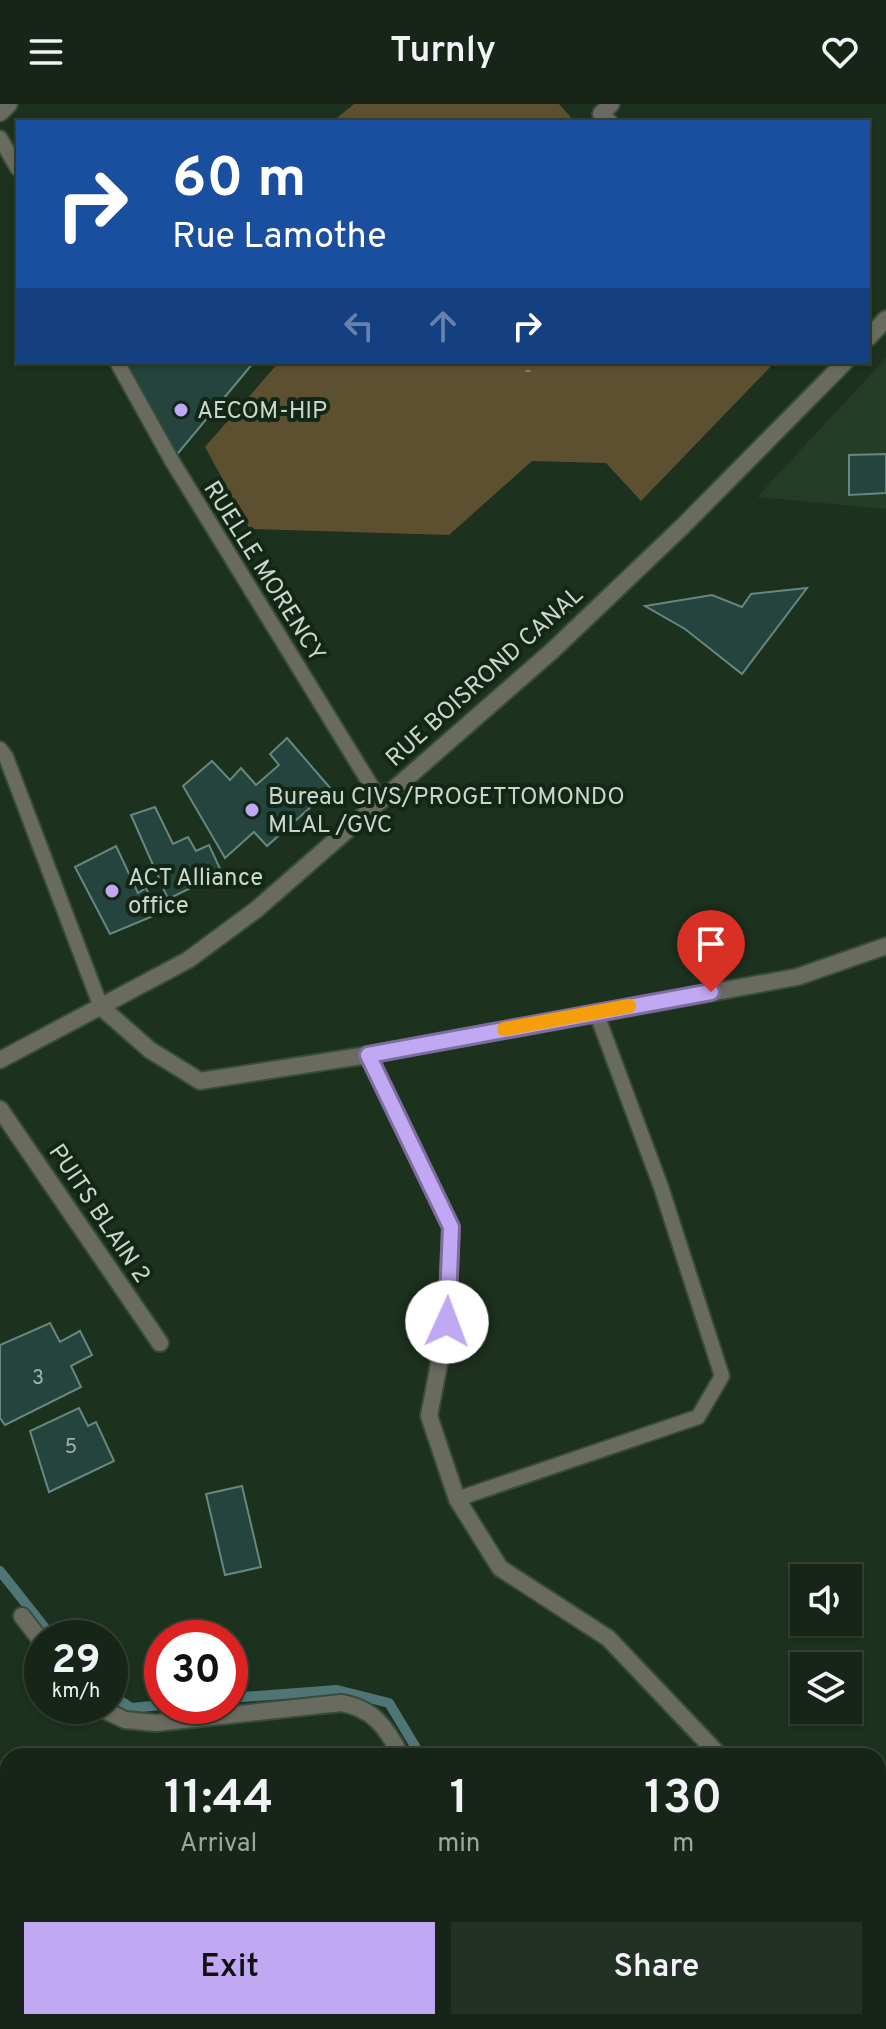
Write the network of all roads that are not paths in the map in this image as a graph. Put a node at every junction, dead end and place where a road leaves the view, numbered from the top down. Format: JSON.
{"nodes":[{"id":1,"x":9,"y":104,"type":"edge"},
{"id":2,"x":611,"y":104,"type":"edge"},
{"id":3,"x":0,"y":113,"type":"edge"},
{"id":4,"x":607,"y":120,"type":"edge"},
{"id":5,"x":0,"y":138,"type":"edge"},
{"id":6,"x":16,"y":166,"type":"edge"},
{"id":7,"x":886,"y":319,"type":"edge"},
{"id":8,"x":870,"y":336,"type":"edge"},
{"id":9,"x":118,"y":364,"type":"edge"},
{"id":10,"x":839,"y":364,"type":"edge"},
{"id":11,"x":0,"y":749,"type":"edge"},
{"id":12,"x":380,"y":800,"type":"junction"},
{"id":13,"x":886,"y":946,"type":"edge"},
{"id":14,"x":101,"y":1007,"type":"junction"},
{"id":15,"x":596,"y":1012,"type":"junction"},
{"id":16,"x":368,"y":1055,"type":"junction"},
{"id":17,"x":0,"y":1060,"type":"edge"},
{"id":18,"x":0,"y":1109,"type":"edge"},
{"id":19,"x":160,"y":1343,"type":"dead end"},
{"id":20,"x":457,"y":1499,"type":"junction"},
{"id":21,"x":22,"y":1616,"type":"dead end"},
{"id":22,"x":25,"y":1620,"type":"edge"},
{"id":23,"x":128,"y":1720,"type":"edge"},
{"id":24,"x":397,"y":1748,"type":"edge"},
{"id":25,"x":712,"y":1748,"type":"edge"}],
"edges":[{"from":1,"to":3,"type":"street"},
{"from":2,"to":4,"type":"street"},
{"from":5,"to":6,"type":"lane"},
{"from":7,"to":8,"type":"street"},
{"from":9,"to":12,"type":"lane","name":"RUELLE MORENCY"},
{"from":10,"to":12,"type":"street","name":"RUE BOISROND CANAL"},
{"from":11,"to":14,"type":"lane"},
{"from":12,"to":14,"type":"street","name":"RUE BOISROND CANAL"},
{"from":13,"to":15,"type":"street"},
{"from":14,"to":16,"type":"street"},
{"from":14,"to":17,"type":"street","name":"RUE BOISROND CANAL"},
{"from":15,"to":16,"type":"street"},
{"from":15,"to":20,"type":"lane"},
{"from":16,"to":20,"type":"street"},
{"from":18,"to":19,"type":"street","name":"PUITS BLAIN 2"},
{"from":20,"to":25,"type":"street"},
{"from":21,"to":22,"type":"street"},
{"from":23,"to":24,"type":"street"}]}
